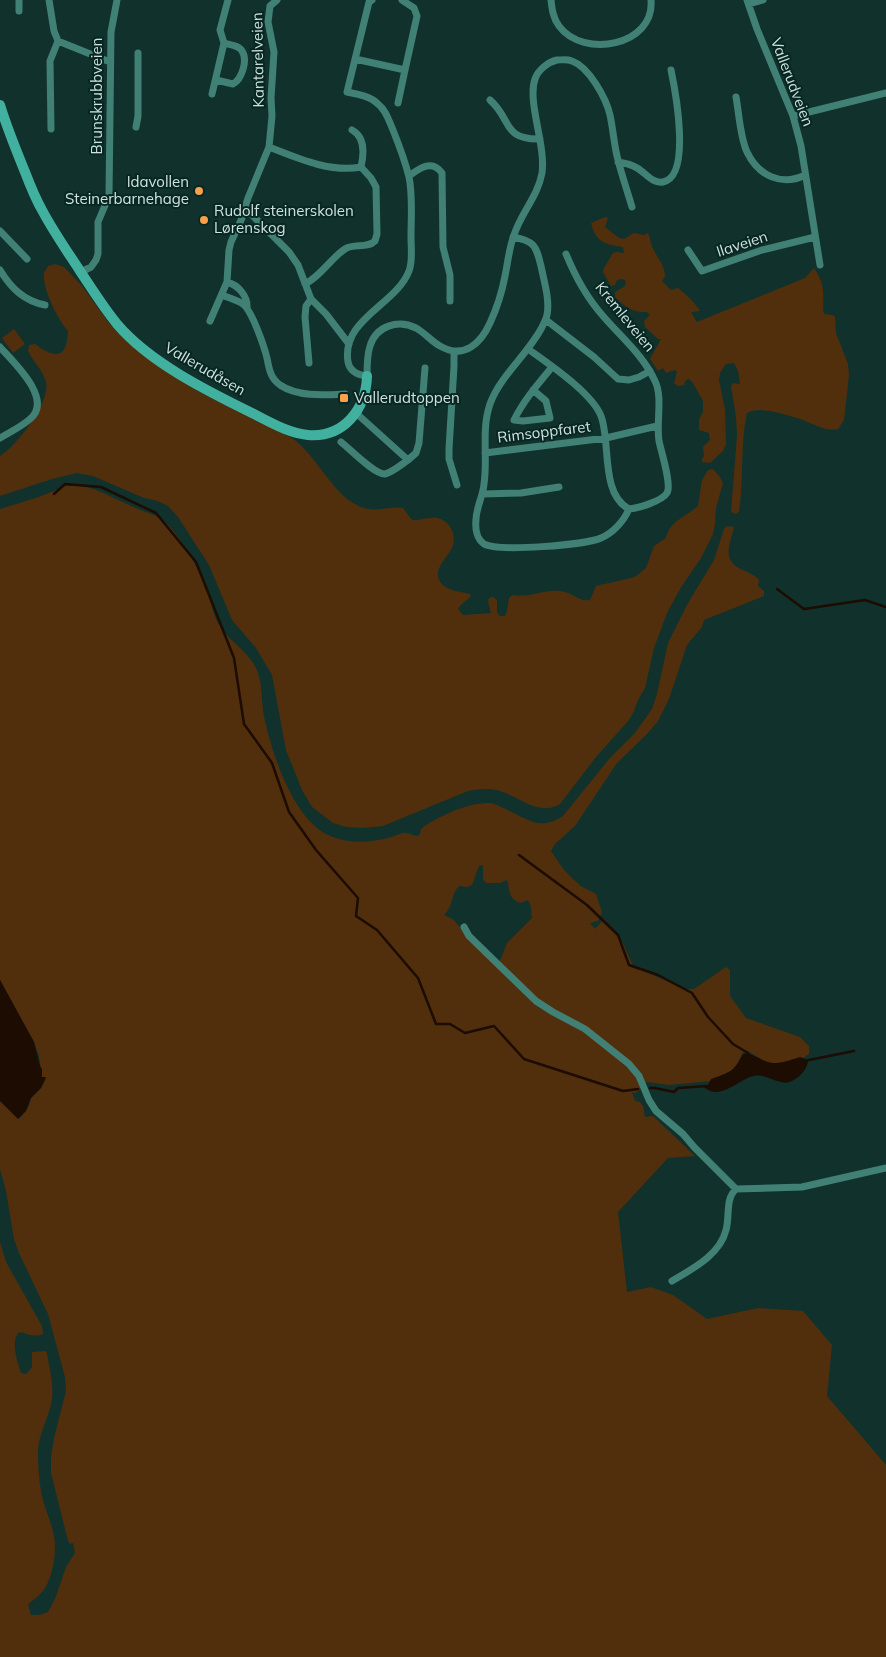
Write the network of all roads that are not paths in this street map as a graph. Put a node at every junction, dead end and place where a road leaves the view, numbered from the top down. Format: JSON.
{"nodes":[{"id":1,"x":19,"y":0,"type":"edge"},
{"id":2,"x":49,"y":0,"type":"edge"},
{"id":3,"x":117,"y":0,"type":"edge"},
{"id":4,"x":228,"y":0,"type":"edge"},
{"id":5,"x":277,"y":0,"type":"edge"},
{"id":6,"x":402,"y":0,"type":"edge"},
{"id":7,"x":551,"y":0,"type":"edge"},
{"id":8,"x":651,"y":0,"type":"edge"},
{"id":9,"x":764,"y":0,"type":"edge"},
{"id":10,"x":369,"y":1,"type":"edge"},
{"id":11,"x":748,"y":2,"type":"edge"},
{"id":12,"x":268,"y":3,"type":"edge"},
{"id":13,"x":19,"y":10,"type":"dead end"},
{"id":14,"x":58,"y":41,"type":"junction"},
{"id":15,"x":224,"y":43,"type":"junction"},
{"id":16,"x":138,"y":54,"type":"dead end"},
{"id":17,"x":355,"y":59,"type":"junction"},
{"id":18,"x":110,"y":62,"type":"junction"},
{"id":19,"x":405,"y":70,"type":"junction"},
{"id":20,"x":671,"y":70,"type":"dead end"},
{"id":21,"x":216,"y":80,"type":"junction"},
{"id":22,"x":886,"y":93,"type":"edge"},
{"id":23,"x":212,"y":94,"type":"dead end"},
{"id":24,"x":736,"y":97,"type":"dead end"},
{"id":25,"x":490,"y":100,"type":"dead end"},
{"id":26,"x":398,"y":103,"type":"dead end"},
{"id":27,"x":0,"y":105,"type":"edge"},
{"id":28,"x":794,"y":116,"type":"junction"},
{"id":29,"x":136,"y":128,"type":"dead end"},
{"id":30,"x":51,"y":129,"type":"dead end"},
{"id":31,"x":352,"y":130,"type":"dead end"},
{"id":32,"x":540,"y":139,"type":"junction"},
{"id":33,"x":269,"y":147,"type":"junction"},
{"id":34,"x":618,"y":162,"type":"junction"},
{"id":35,"x":361,"y":166,"type":"junction"},
{"id":36,"x":805,"y":175,"type":"junction"},
{"id":37,"x":409,"y":176,"type":"junction"},
{"id":38,"x":632,"y":207,"type":"dead end"},
{"id":39,"x":245,"y":208,"type":"junction"},
{"id":40,"x":0,"y":231,"type":"edge"},
{"id":41,"x":513,"y":237,"type":"junction"},
{"id":42,"x":816,"y":238,"type":"junction"},
{"id":43,"x":688,"y":250,"type":"dead end"},
{"id":44,"x":566,"y":254,"type":"dead end"},
{"id":45,"x":26,"y":260,"type":"dead end"},
{"id":46,"x":820,"y":266,"type":"dead end"},
{"id":47,"x":0,"y":270,"type":"edge"},
{"id":48,"x":81,"y":272,"type":"junction"},
{"id":49,"x":227,"y":282,"type":"junction"},
{"id":50,"x":305,"y":284,"type":"junction"},
{"id":51,"x":222,"y":295,"type":"junction"},
{"id":52,"x":310,"y":299,"type":"junction"},
{"id":53,"x":450,"y":302,"type":"dead end"},
{"id":54,"x":45,"y":305,"type":"dead end"},
{"id":55,"x":247,"y":308,"type":"junction"},
{"id":56,"x":546,"y":320,"type":"junction"},
{"id":57,"x":210,"y":321,"type":"dead end"},
{"id":58,"x":348,"y":344,"type":"junction"},
{"id":59,"x":0,"y":346,"type":"edge"},
{"id":60,"x":528,"y":349,"type":"junction"},
{"id":61,"x":454,"y":351,"type":"junction"},
{"id":62,"x":309,"y":364,"type":"dead end"},
{"id":63,"x":552,"y":367,"type":"junction"},
{"id":64,"x":425,"y":368,"type":"dead end"},
{"id":65,"x":650,"y":371,"type":"junction"},
{"id":66,"x":367,"y":376,"type":"junction"},
{"id":67,"x":533,"y":390,"type":"junction"},
{"id":68,"x":345,"y":394,"type":"dead end"},
{"id":69,"x":356,"y":413,"type":"junction"},
{"id":70,"x":658,"y":426,"type":"junction"},
{"id":71,"x":0,"y":438,"type":"edge"},
{"id":72,"x":606,"y":438,"type":"junction"},
{"id":73,"x":342,"y":442,"type":"dead end"},
{"id":74,"x":485,"y":453,"type":"junction"},
{"id":75,"x":408,"y":460,"type":"junction"},
{"id":76,"x":456,"y":485,"type":"dead end"},
{"id":77,"x":559,"y":487,"type":"dead end"},
{"id":78,"x":483,"y":494,"type":"junction"},
{"id":79,"x":629,"y":509,"type":"junction"},
{"id":80,"x":464,"y":927,"type":"dead end"},
{"id":81,"x":886,"y":1168,"type":"edge"},
{"id":82,"x":736,"y":1189,"type":"junction"},
{"id":83,"x":672,"y":1281,"type":"dead end"}],
"edges":[{"from":1,"to":13,"type":"street"},
{"from":2,"to":14,"type":"street"},
{"from":3,"to":18,"type":"street","name":"Brunskrubbveien"},
{"from":4,"to":15,"type":"street"},
{"from":5,"to":12,"type":"street","name":"Kantarelveien"},
{"from":6,"to":19,"type":"street"},
{"from":7,"to":8,"type":"street"},
{"from":9,"to":11,"type":"street"},
{"from":10,"to":17,"type":"street"},
{"from":11,"to":28,"type":"street","name":"Vallerudveien"},
{"from":12,"to":33,"type":"street","name":"Kantarelveien"},
{"from":14,"to":18,"type":"street"},
{"from":14,"to":30,"type":"street"},
{"from":15,"to":21,"type":"street"},
{"from":15,"to":21,"type":"street"},
{"from":16,"to":29,"type":"street"},
{"from":17,"to":19,"type":"street"},
{"from":17,"to":37,"type":"street"},
{"from":18,"to":48,"type":"street","name":"Brunskrubbveien"},
{"from":19,"to":26,"type":"street"},
{"from":20,"to":34,"type":"street"},
{"from":21,"to":23,"type":"street"},
{"from":22,"to":28,"type":"street"},
{"from":24,"to":36,"type":"street"},
{"from":25,"to":32,"type":"street"},
{"from":27,"to":48,"type":"street","name":"Vallerudåsen"},
{"from":28,"to":36,"type":"street","name":"Vallerudveien"},
{"from":31,"to":35,"type":"street"},
{"from":32,"to":34,"type":"street"},
{"from":32,"to":41,"type":"street"},
{"from":33,"to":35,"type":"street"},
{"from":33,"to":39,"type":"street","name":"Kantarelveien"},
{"from":34,"to":38,"type":"street"},
{"from":35,"to":50,"type":"street"},
{"from":36,"to":42,"type":"street","name":"Vallerudveien"},
{"from":37,"to":53,"type":"street"},
{"from":37,"to":58,"type":"street"},
{"from":39,"to":49,"type":"street","name":"Kantarelveien"},
{"from":39,"to":50,"type":"street"},
{"from":40,"to":45,"type":"street"},
{"from":41,"to":56,"type":"street"},
{"from":41,"to":61,"type":"street"},
{"from":42,"to":43,"type":"street","name":"Ilaveien"},
{"from":42,"to":46,"type":"street","name":"Vallerudveien"},
{"from":44,"to":65,"type":"street","name":"Kremleveien"},
{"from":47,"to":54,"type":"street"},
{"from":48,"to":69,"type":"street","name":"Vallerudåsen"},
{"from":49,"to":51,"type":"street","name":"Kantarelveien"},
{"from":49,"to":55,"type":"street"},
{"from":50,"to":52,"type":"street"},
{"from":51,"to":55,"type":"street"},
{"from":51,"to":57,"type":"street","name":"Kantarelveien"},
{"from":52,"to":58,"type":"street"},
{"from":52,"to":62,"type":"street"},
{"from":55,"to":68,"type":"street"},
{"from":56,"to":60,"type":"street"},
{"from":56,"to":65,"type":"street","name":"Kremleveien"},
{"from":58,"to":66,"type":"street"},
{"from":59,"to":71,"type":"street"},
{"from":60,"to":63,"type":"street","name":"Rimsoppfaret"},
{"from":60,"to":74,"type":"street"},
{"from":61,"to":66,"type":"street","name":"Vallerudåsen"},
{"from":61,"to":76,"type":"street"},
{"from":63,"to":67,"type":"street","name":"Rimsoppfaret"},
{"from":63,"to":72,"type":"street","name":"Rimsoppfaret"},
{"from":64,"to":75,"type":"street"},
{"from":65,"to":70,"type":"street","name":"Kremleveien"},
{"from":66,"to":69,"type":"street","name":"Vallerudåsen"},
{"from":67,"to":67,"type":"street","name":"Rimsoppfaret"},
{"from":69,"to":75,"type":"street"},
{"from":70,"to":72,"type":"street","name":"Rimsoppfaret"},
{"from":70,"to":79,"type":"street","name":"Kremleveien"},
{"from":72,"to":74,"type":"street","name":"Rimsoppfaret"},
{"from":72,"to":79,"type":"street","name":"Rimsoppfaret"},
{"from":73,"to":75,"type":"street"},
{"from":74,"to":78,"type":"street"},
{"from":77,"to":78,"type":"street"},
{"from":78,"to":79,"type":"street"},
{"from":80,"to":82,"type":"street"},
{"from":81,"to":82,"type":"street"},
{"from":82,"to":83,"type":"street"}]}
